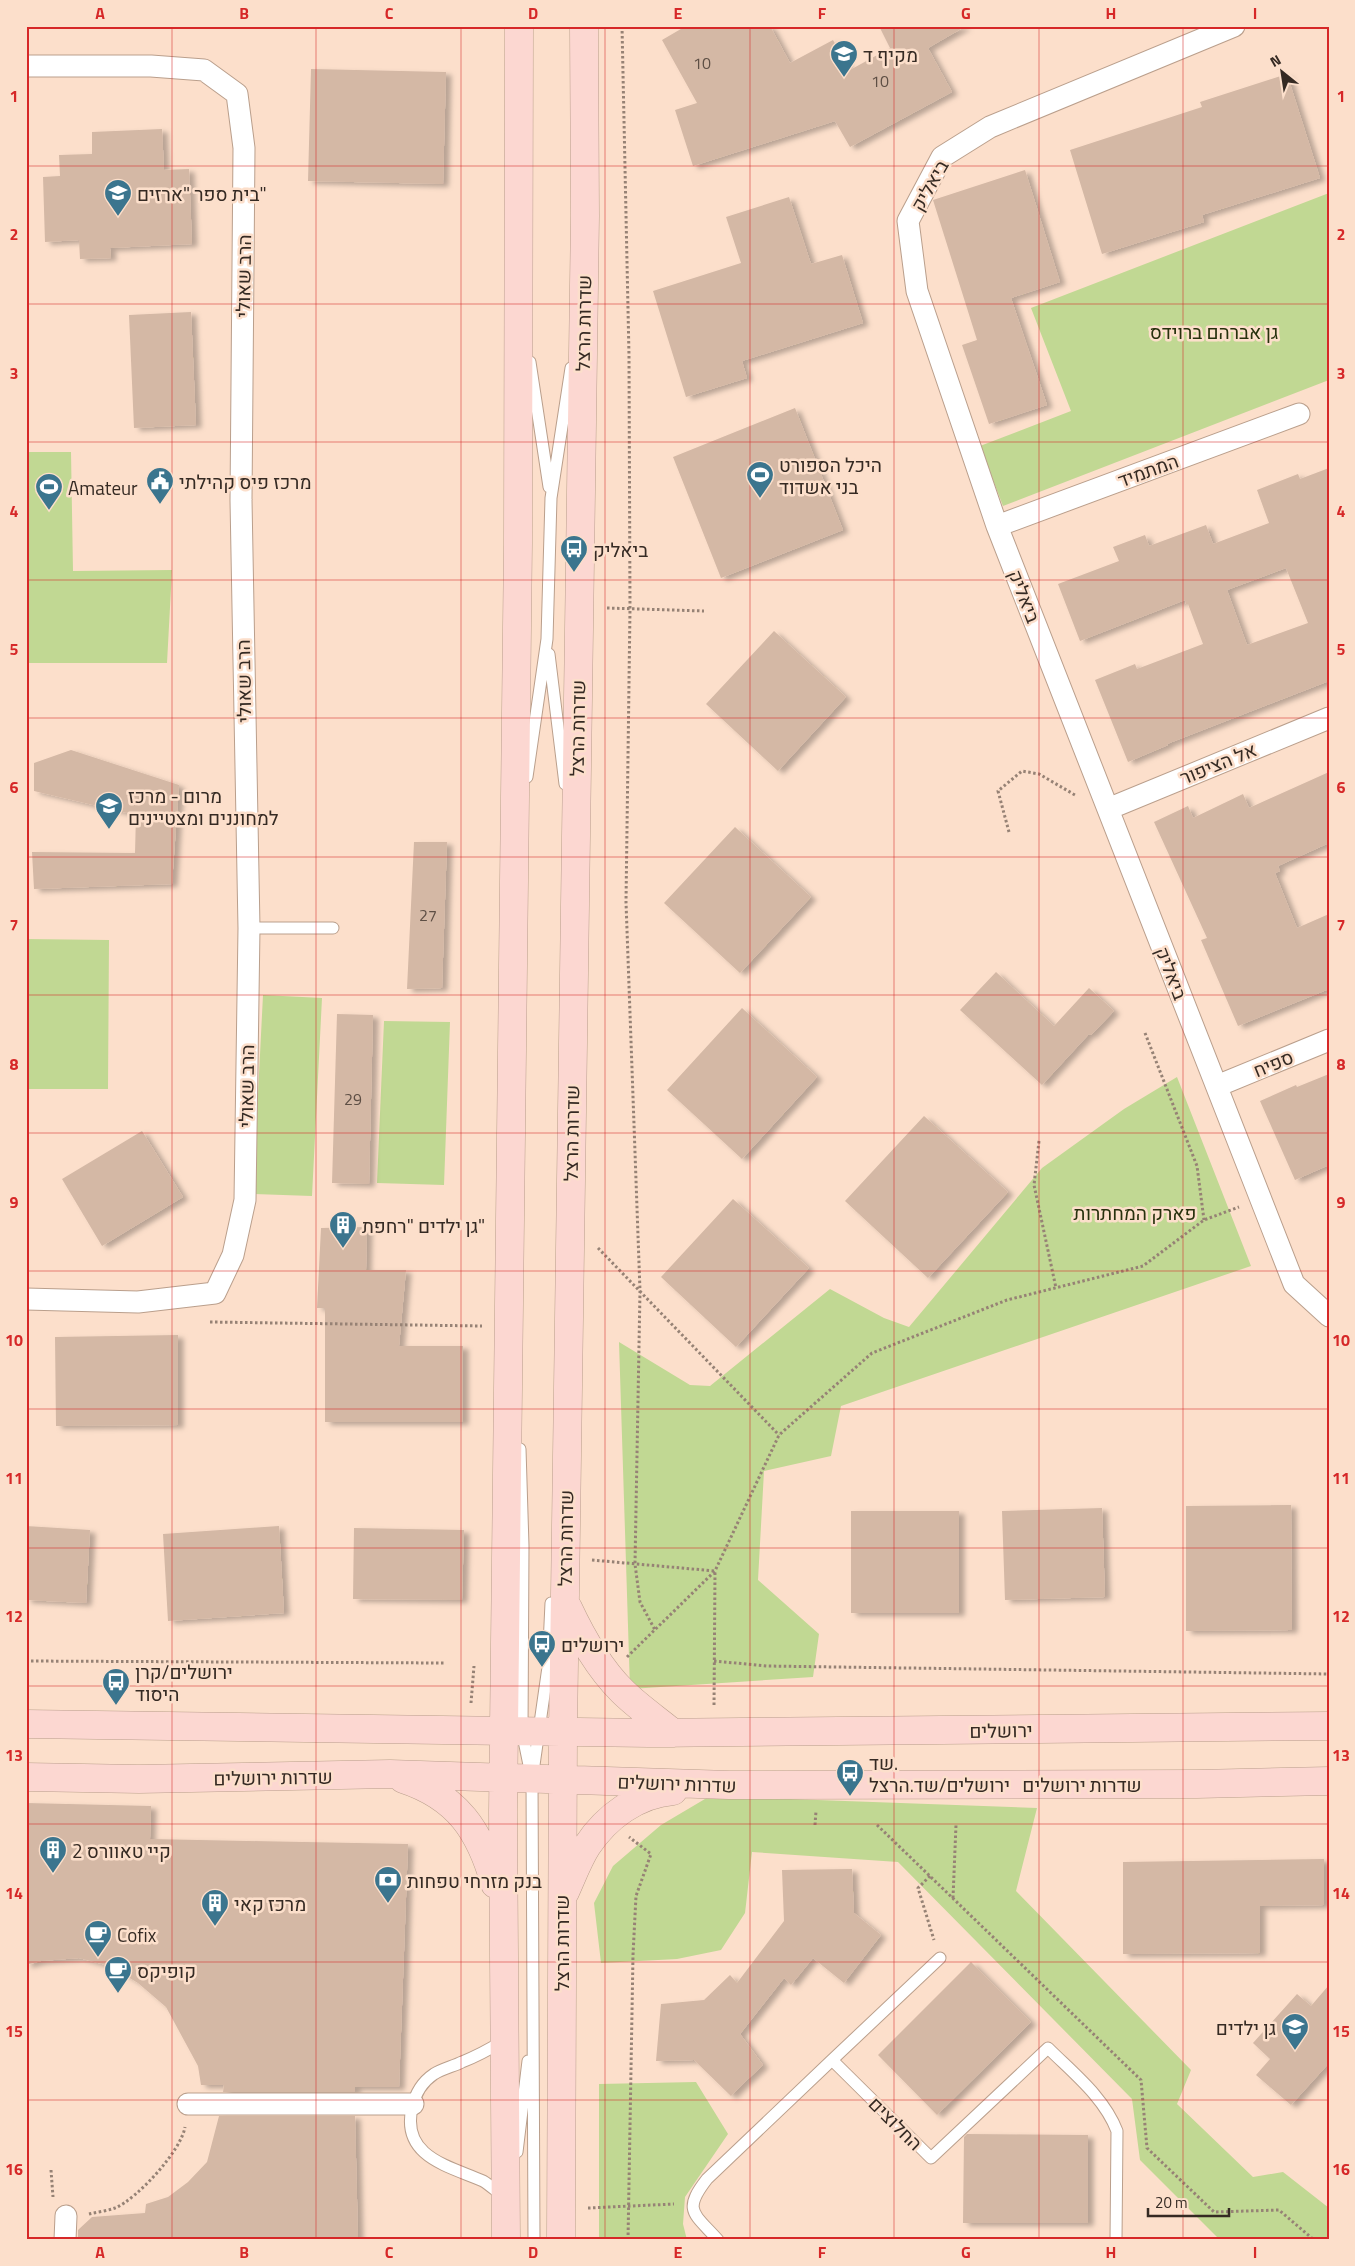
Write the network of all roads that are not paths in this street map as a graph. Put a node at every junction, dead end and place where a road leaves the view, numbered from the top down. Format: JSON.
{"nodes":[{"id":1,"x":519,"y":26,"type":"edge"},
{"id":2,"x":584,"y":26,"type":"edge"},
{"id":3,"x":1234,"y":26,"type":"edge"},
{"id":4,"x":26,"y":66,"type":"edge"},
{"id":5,"x":584,"y":288,"type":"junction"},
{"id":6,"x":518,"y":292,"type":"junction"},
{"id":7,"x":1299,"y":414,"type":"dead end"},
{"id":8,"x":551,"y":498,"type":"junction"},
{"id":9,"x":997,"y":526,"type":"junction"},
{"id":10,"x":547,"y":640,"type":"junction"},
{"id":11,"x":1329,"y":718,"type":"edge"},
{"id":12,"x":1106,"y":803,"type":"junction"},
{"id":13,"x":575,"y":866,"type":"junction"},
{"id":14,"x":514,"y":868,"type":"junction"},
{"id":15,"x":249,"y":928,"type":"junction"},
{"id":16,"x":333,"y":928,"type":"dead end"},
{"id":17,"x":1329,"y":1040,"type":"edge"},
{"id":18,"x":1216,"y":1086,"type":"junction"},
{"id":19,"x":26,"y":1299,"type":"edge"},
{"id":20,"x":1329,"y":1316,"type":"edge"},
{"id":21,"x":558,"y":1598,"type":"junction"},
{"id":22,"x":26,"y":1724,"type":"edge"},
{"id":23,"x":1329,"y":1726,"type":"edge"},
{"id":24,"x":532,"y":1731,"type":"junction"},
{"id":25,"x":673,"y":1733,"type":"junction"},
{"id":26,"x":390,"y":1774,"type":"junction"},
{"id":27,"x":26,"y":1777,"type":"edge"},
{"id":28,"x":504,"y":1777,"type":"junction"},
{"id":29,"x":532,"y":1779,"type":"junction"},
{"id":30,"x":562,"y":1779,"type":"junction"},
{"id":31,"x":1329,"y":1781,"type":"edge"},
{"id":32,"x":729,"y":1785,"type":"junction"},
{"id":33,"x":561,"y":1900,"type":"junction"},
{"id":34,"x":503,"y":1911,"type":"junction"},
{"id":35,"x":940,"y":1958,"type":"road end"},
{"id":36,"x":534,"y":2007,"type":"junction"},
{"id":37,"x":504,"y":2040,"type":"junction"},
{"id":38,"x":832,"y":2060,"type":"junction"},
{"id":39,"x":188,"y":2104,"type":"road end"},
{"id":40,"x":412,"y":2104,"type":"junction"},
{"id":41,"x":505,"y":2197,"type":"junction"},
{"id":42,"x":60,"y":2210,"type":"road end"},
{"id":43,"x":65,"y":2240,"type":"edge"},
{"id":44,"x":507,"y":2240,"type":"edge"},
{"id":45,"x":534,"y":2240,"type":"edge"},
{"id":46,"x":561,"y":2240,"type":"edge"},
{"id":47,"x":718,"y":2240,"type":"edge"},
{"id":48,"x":1116,"y":2240,"type":"edge"}],
"edges":[{"from":1,"to":6,"type":"main road","name":"שדרות הרצל"},
{"from":2,"to":5,"type":"main road","name":"שדרות הרצל"},
{"from":3,"to":9,"type":"street","name":"ביאליק"},
{"from":4,"to":15,"type":"street","name":"הרב שאולי"},
{"from":5,"to":8,"type":"lane"},
{"from":5,"to":13,"type":"main road","name":"שדרות הרצל"},
{"from":6,"to":8,"type":"lane"},
{"from":6,"to":14,"type":"main road","name":"שדרות הרצל"},
{"from":7,"to":9,"type":"street","name":"המתמיד"},
{"from":8,"to":10,"type":"lane"},
{"from":9,"to":12,"type":"street","name":"ביאליק"},
{"from":10,"to":13,"type":"lane"},
{"from":10,"to":14,"type":"lane"},
{"from":11,"to":12,"type":"street","name":"אל הציפור"},
{"from":12,"to":18,"type":"street","name":"ביאליק"},
{"from":13,"to":21,"type":"main road","name":"שדרות הרצל"},
{"from":14,"to":24,"type":"main road","name":"שדרות הרצל"},
{"from":15,"to":16,"type":"lane"},
{"from":15,"to":19,"type":"street","name":"הרב שאולי"},
{"from":17,"to":18,"type":"street","name":"ספיח"},
{"from":18,"to":20,"type":"street","name":"ביאליק"},
{"from":21,"to":24,"type":"main road","name":"שדרות הרצל"},
{"from":21,"to":25,"type":"main road"},
{"from":22,"to":24,"type":"main road"},
{"from":23,"to":25,"type":"main road","name":"ירושלים"},
{"from":24,"to":25,"type":"main road"},
{"from":24,"to":28,"type":"main road","name":"שדרות הרצל"},
{"from":24,"to":29,"type":"lane"},
{"from":24,"to":29,"type":"lane"},
{"from":24,"to":30,"type":"main road","name":"שדרות הרצל"},
{"from":26,"to":27,"type":"main road","name":"שדרות ירושלים"},
{"from":26,"to":28,"type":"main road","name":"שדרות ירושלים"},
{"from":26,"to":34,"type":"main road"},
{"from":28,"to":29,"type":"main road","name":"שדרות ירושלים"},
{"from":28,"to":34,"type":"main road","name":"שדרות הרצל"},
{"from":29,"to":30,"type":"main road","name":"שדרות ירושלים"},
{"from":29,"to":36,"type":"lane"},
{"from":30,"to":32,"type":"main road","name":"שדרות ירושלים"},
{"from":30,"to":33,"type":"main road","name":"שדרות הרצל"},
{"from":31,"to":32,"type":"main road","name":"שדרות ירושלים"},
{"from":32,"to":33,"type":"main road"},
{"from":33,"to":46,"type":"main road","name":"שדרות הרצל"},
{"from":34,"to":37,"type":"main road","name":"שדרות הרצל"},
{"from":35,"to":38,"type":"lane"},
{"from":36,"to":44,"type":"lane"},
{"from":36,"to":45,"type":"lane"},
{"from":37,"to":40,"type":"lane"},
{"from":37,"to":41,"type":"main road","name":"שדרות הרצל"},
{"from":38,"to":47,"type":"lane"},
{"from":38,"to":48,"type":"lane","name":"החלוצים"},
{"from":39,"to":40,"type":"street"},
{"from":40,"to":41,"type":"lane"},
{"from":41,"to":44,"type":"main road","name":"שדרות הרצל"},
{"from":42,"to":43,"type":"street"}]}
